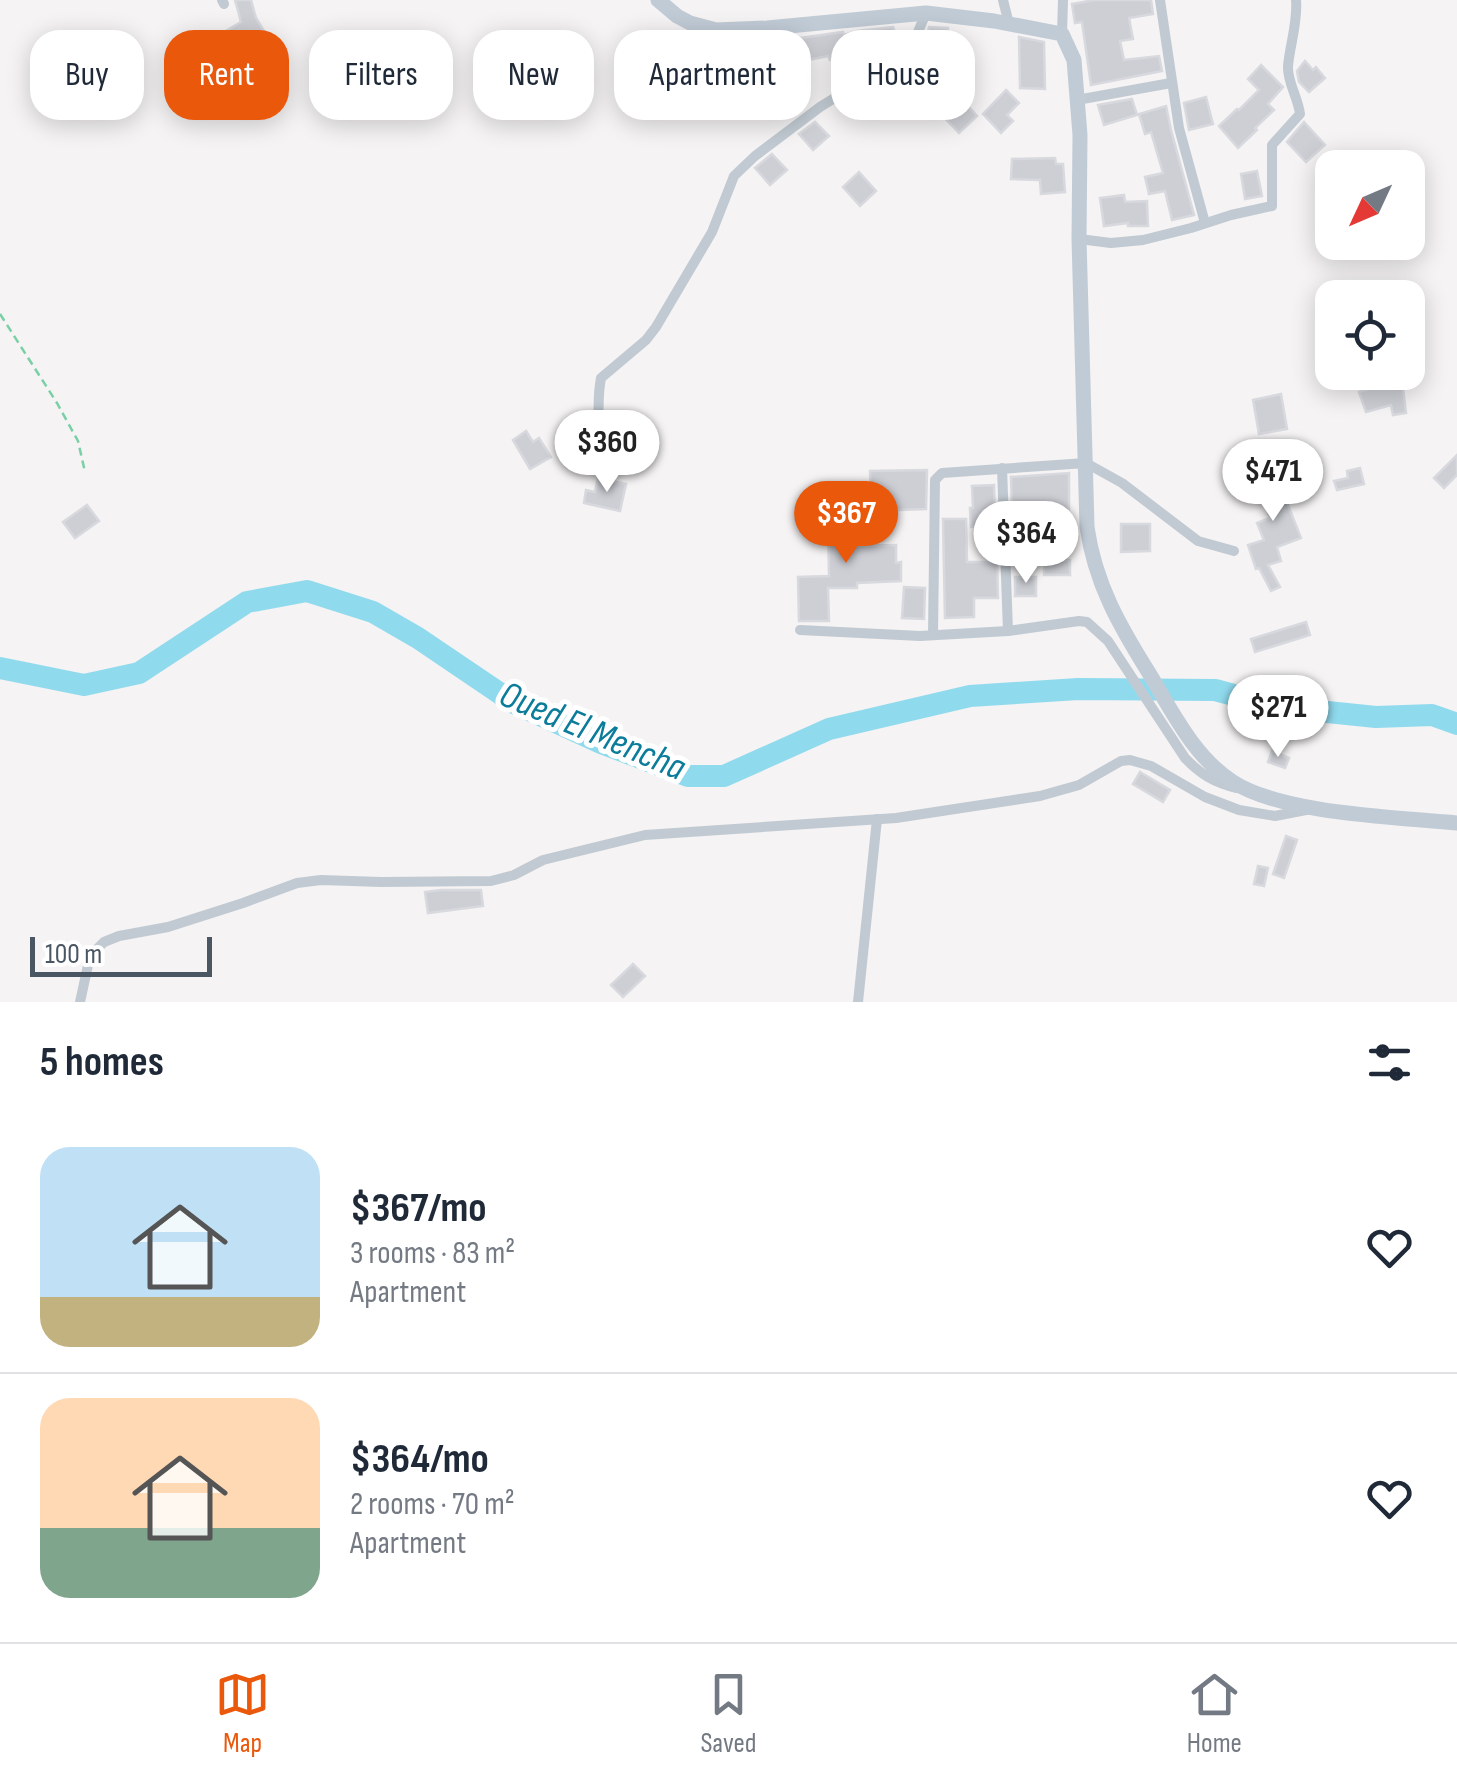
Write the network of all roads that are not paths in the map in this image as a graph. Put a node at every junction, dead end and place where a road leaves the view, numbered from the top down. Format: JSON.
{"nodes":[{"id":1,"x":658,"y":0,"type":"edge"},
{"id":2,"x":1003,"y":0,"type":"edge"},
{"id":3,"x":1064,"y":0,"type":"edge"},
{"id":4,"x":1160,"y":0,"type":"edge"},
{"id":5,"x":1296,"y":0,"type":"edge"},
{"id":6,"x":926,"y":12,"type":"junction"},
{"id":7,"x":1009,"y":24,"type":"junction"},
{"id":8,"x":1062,"y":34,"type":"junction"},
{"id":9,"x":1171,"y":83,"type":"junction"},
{"id":10,"x":1077,"y":100,"type":"junction"},
{"id":11,"x":1205,"y":223,"type":"junction"},
{"id":12,"x":1079,"y":239,"type":"junction"},
{"id":13,"x":579,"y":449,"type":"dead end"},
{"id":14,"x":1086,"y":463,"type":"junction"},
{"id":15,"x":1002,"y":468,"type":"junction"},
{"id":16,"x":1234,"y":550,"type":"dead end"},
{"id":17,"x":800,"y":630,"type":"dead end"},
{"id":18,"x":1008,"y":631,"type":"junction"},
{"id":19,"x":933,"y":635,"type":"junction"},
{"id":20,"x":1130,"y":659,"type":"junction"},
{"id":21,"x":1317,"y":808,"type":"junction"},
{"id":22,"x":877,"y":819,"type":"junction"},
{"id":23,"x":1457,"y":823,"type":"edge"},
{"id":24,"x":80,"y":1002,"type":"edge"},
{"id":25,"x":858,"y":1002,"type":"edge"}],
"edges":[{"from":1,"to":6,"type":"main road"},
{"from":2,"to":7,"type":"street"},
{"from":3,"to":8,"type":"street"},
{"from":4,"to":9,"type":"street"},
{"from":5,"to":11,"type":"street"},
{"from":6,"to":7,"type":"main road"},
{"from":6,"to":13,"type":"street"},
{"from":7,"to":8,"type":"main road"},
{"from":8,"to":10,"type":"main road"},
{"from":9,"to":10,"type":"street"},
{"from":9,"to":11,"type":"street"},
{"from":10,"to":12,"type":"main road"},
{"from":11,"to":12,"type":"street"},
{"from":12,"to":14,"type":"main road"},
{"from":14,"to":15,"type":"street"},
{"from":14,"to":16,"type":"street"},
{"from":14,"to":20,"type":"main road"},
{"from":15,"to":18,"type":"street"},
{"from":15,"to":19,"type":"street"},
{"from":17,"to":19,"type":"street"},
{"from":18,"to":19,"type":"street"},
{"from":18,"to":20,"type":"street"},
{"from":20,"to":21,"type":"main road"},
{"from":21,"to":22,"type":"street"},
{"from":21,"to":23,"type":"main road"},
{"from":22,"to":24,"type":"street"},
{"from":22,"to":25,"type":"street"}]}
